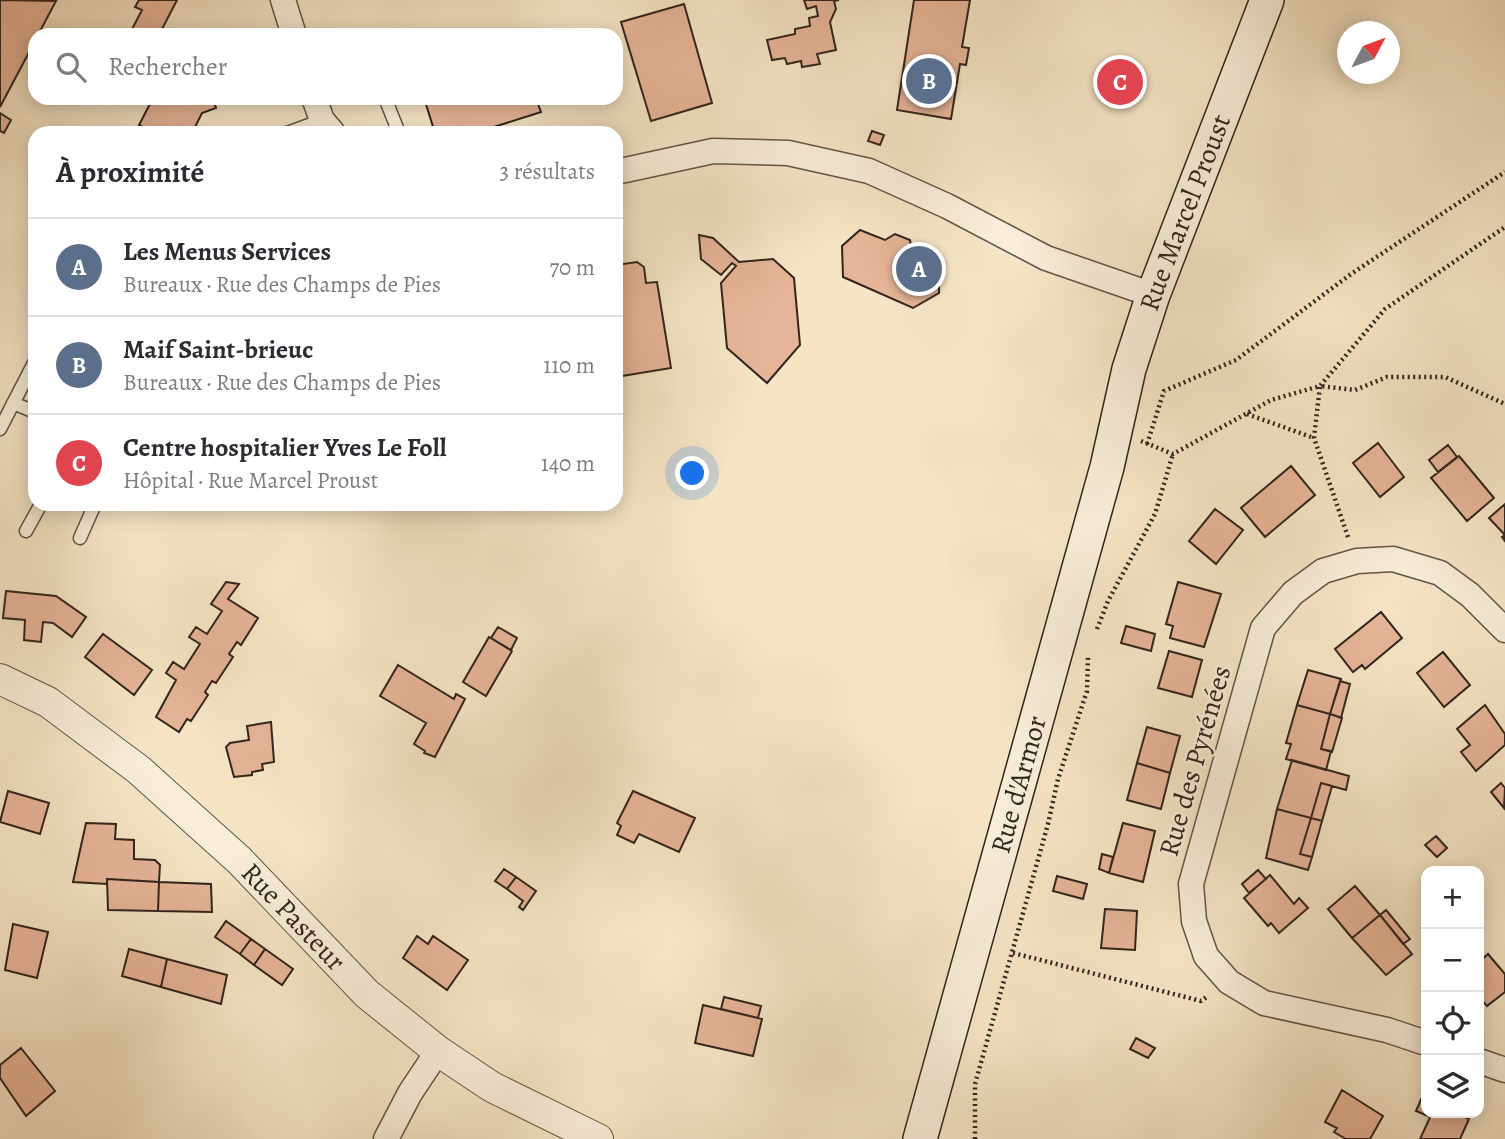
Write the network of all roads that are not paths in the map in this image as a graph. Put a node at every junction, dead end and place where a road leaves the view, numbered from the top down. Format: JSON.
{"nodes":[{"id":1,"x":284,"y":0,"type":"edge"},
{"id":2,"x":1267,"y":0,"type":"edge"},
{"id":3,"x":292,"y":28,"type":"edge"},
{"id":4,"x":389,"y":105,"type":"edge"},
{"id":5,"x":323,"y":117,"type":"edge"},
{"id":6,"x":303,"y":126,"type":"edge"},
{"id":7,"x":396,"y":126,"type":"edge"},
{"id":8,"x":623,"y":171,"type":"edge"},
{"id":9,"x":1153,"y":295,"type":"junction"},
{"id":10,"x":28,"y":374,"type":"edge"},
{"id":11,"x":13,"y":403,"type":"junction"},
{"id":12,"x":28,"y":409,"type":"edge"},
{"id":13,"x":0,"y":429,"type":"edge"},
{"id":14,"x":1115,"y":430,"type":"joint"},
{"id":15,"x":37,"y":511,"type":"edge"},
{"id":16,"x":93,"y":511,"type":"edge"},
{"id":17,"x":26,"y":531,"type":"dead end"},
{"id":18,"x":80,"y":538,"type":"dead end"},
{"id":19,"x":1505,"y":630,"type":"edge"},
{"id":20,"x":0,"y":679,"type":"edge"},
{"id":21,"x":1421,"y":1041,"type":"edge"},
{"id":22,"x":439,"y":1051,"type":"junction"},
{"id":23,"x":1484,"y":1063,"type":"edge"},
{"id":24,"x":1505,"y":1070,"type":"edge"},
{"id":25,"x":386,"y":1139,"type":"edge"},
{"id":26,"x":598,"y":1139,"type":"edge"},
{"id":27,"x":920,"y":1139,"type":"edge"}],
"edges":[{"from":1,"to":3,"type":"street"},
{"from":2,"to":9,"type":"main road","name":"Rue Marcel Proust"},
{"from":4,"to":7,"type":"lane"},
{"from":5,"to":6,"type":"lane"},
{"from":8,"to":9,"type":"street"},
{"from":9,"to":14,"type":"main road","name":"Rue Marcel Proust"},
{"from":10,"to":11,"type":"lane"},
{"from":11,"to":12,"type":"lane"},
{"from":11,"to":13,"type":"lane"},
{"from":14,"to":27,"type":"main road","name":"Rue d'Armor"},
{"from":15,"to":17,"type":"lane"},
{"from":16,"to":18,"type":"lane"},
{"from":19,"to":21,"type":"street","name":"Rue des Pyrénées"},
{"from":20,"to":22,"type":"street","name":"Rue Pasteur"},
{"from":22,"to":25,"type":"street"},
{"from":22,"to":26,"type":"street","name":"Rue Pasteur"},
{"from":23,"to":24,"type":"street"}]}
